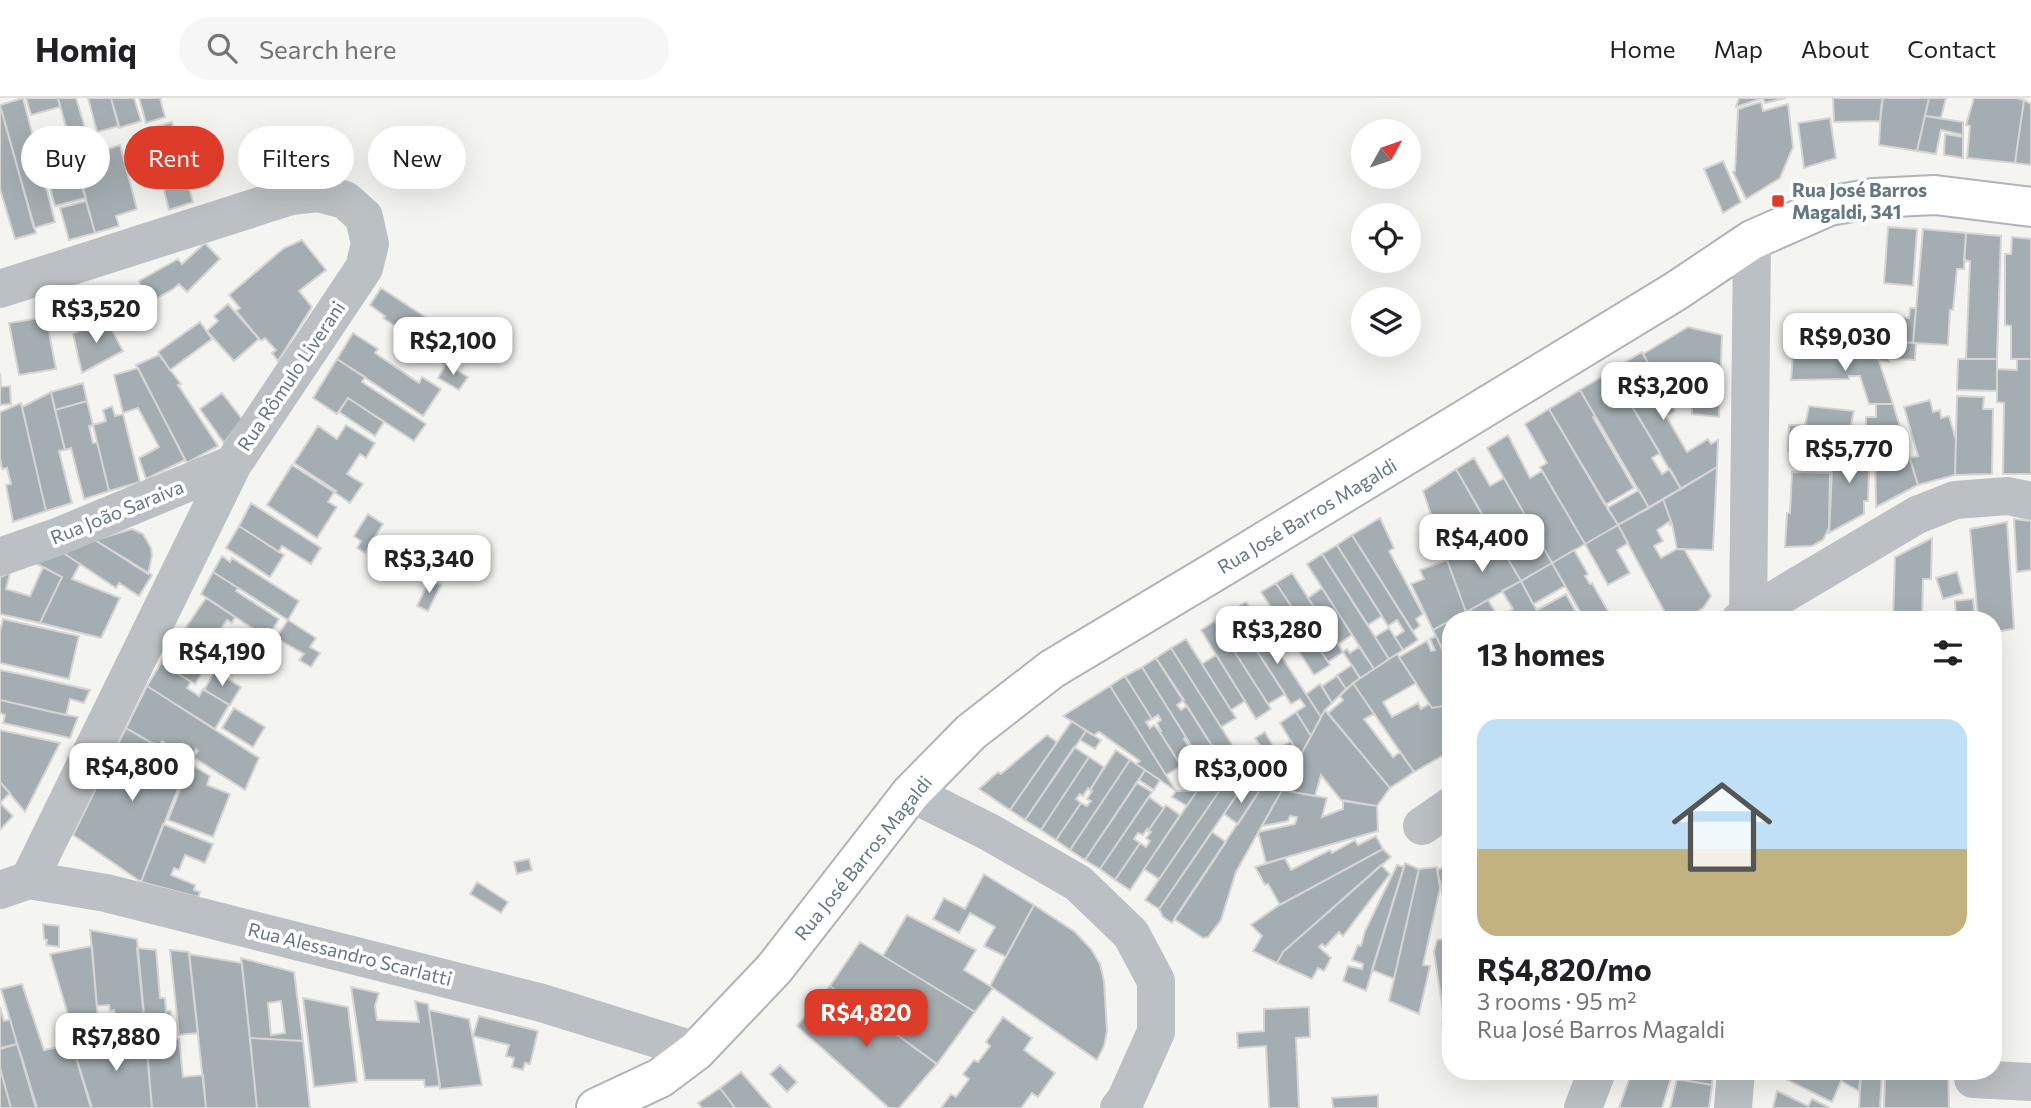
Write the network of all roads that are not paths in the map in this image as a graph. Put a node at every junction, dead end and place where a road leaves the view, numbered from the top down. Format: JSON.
{"nodes":[{"id":1,"x":2031,"y":207,"type":"edge"},
{"id":2,"x":1752,"y":240,"type":"junction"},
{"id":3,"x":0,"y":289,"type":"edge"},
{"id":4,"x":233,"y":464,"type":"junction"},
{"id":5,"x":2031,"y":500,"type":"edge"},
{"id":6,"x":0,"y":557,"type":"edge"},
{"id":7,"x":1745,"y":611,"type":"edge"},
{"id":8,"x":1757,"y":611,"type":"edge"},
{"id":9,"x":911,"y":793,"type":"junction"},
{"id":10,"x":15,"y":885,"type":"edge"},
{"id":11,"x":696,"y":1051,"type":"junction"},
{"id":12,"x":1594,"y":1080,"type":"edge"},
{"id":13,"x":1735,"y":1080,"type":"edge"},
{"id":14,"x":2031,"y":1082,"type":"edge"},
{"id":15,"x":1973,"y":1086,"type":"edge"},
{"id":16,"x":596,"y":1108,"type":"edge"},
{"id":17,"x":1119,"y":1108,"type":"edge"},
{"id":18,"x":1583,"y":1108,"type":"edge"},
{"id":19,"x":1733,"y":1108,"type":"edge"}],
"edges":[{"from":1,"to":2,"type":"main road","name":"Rua José Barros Magaldi"},
{"from":2,"to":7,"type":"street"},
{"from":2,"to":9,"type":"main road","name":"Rua José Barros Magaldi"},
{"from":3,"to":4,"type":"street","name":"Rua Rômulo Liverani"},
{"from":4,"to":6,"type":"street","name":"Rua João Saraiva"},
{"from":4,"to":10,"type":"street","name":"Rua Rômulo Liverani"},
{"from":5,"to":8,"type":"street"},
{"from":9,"to":11,"type":"main road","name":"Rua José Barros Magaldi"},
{"from":9,"to":17,"type":"street"},
{"from":10,"to":11,"type":"street","name":"Rua Alessandro Scarlatti"},
{"from":11,"to":16,"type":"main road","name":"Rua José Barros Magaldi"},
{"from":12,"to":18,"type":"street"},
{"from":13,"to":19,"type":"street"},
{"from":14,"to":15,"type":"street"}]}
